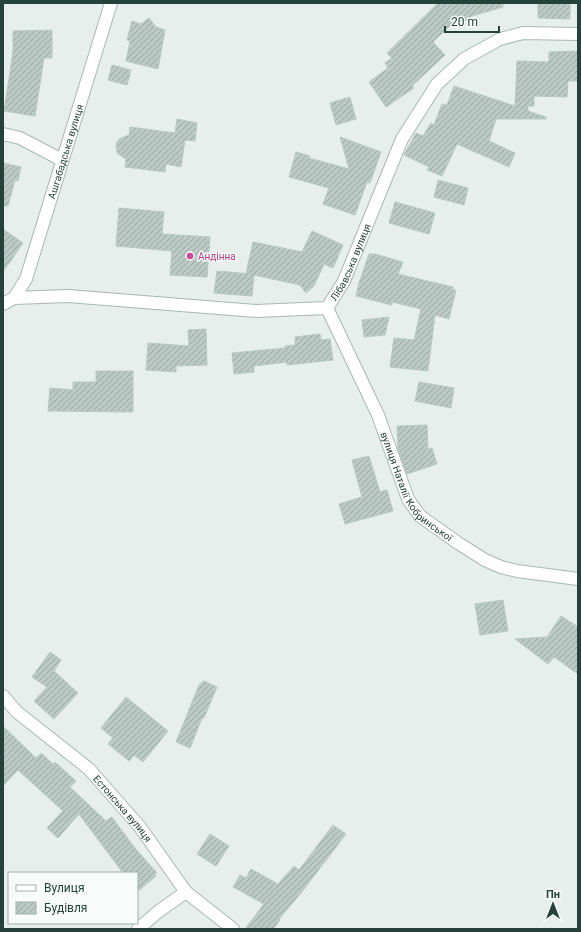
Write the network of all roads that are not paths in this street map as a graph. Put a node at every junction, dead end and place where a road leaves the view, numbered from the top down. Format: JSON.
{"nodes":[{"id":1,"x":111,"y":3,"type":"edge"},
{"id":2,"x":578,"y":34,"type":"edge"},
{"id":3,"x":3,"y":134,"type":"edge"},
{"id":4,"x":62,"y":160,"type":"junction"},
{"id":5,"x":14,"y":298,"type":"junction"},
{"id":6,"x":3,"y":304,"type":"edge"},
{"id":7,"x":327,"y":308,"type":"junction"},
{"id":8,"x":578,"y":580,"type":"edge"},
{"id":9,"x":3,"y":696,"type":"edge"},
{"id":10,"x":186,"y":892,"type":"junction"},
{"id":11,"x":138,"y":929,"type":"edge"},
{"id":12,"x":233,"y":929,"type":"edge"}],
"edges":[{"from":1,"to":4,"type":"street","name":"Ашгабадська вулиця"},
{"from":2,"to":7,"type":"street","name":"Лібавська вулиця"},
{"from":3,"to":4,"type":"street"},
{"from":4,"to":5,"type":"street","name":"Ашгабадська вулиця"},
{"from":5,"to":6,"type":"street","name":"Лібавська вулиця"},
{"from":5,"to":7,"type":"street","name":"Лібавська вулиця"},
{"from":7,"to":8,"type":"street","name":"вулиця Наталії Кобринської"},
{"from":9,"to":10,"type":"street","name":"Естонська вулиця"},
{"from":10,"to":11,"type":"street"},
{"from":10,"to":12,"type":"street","name":"Естонська вулиця"}]}
